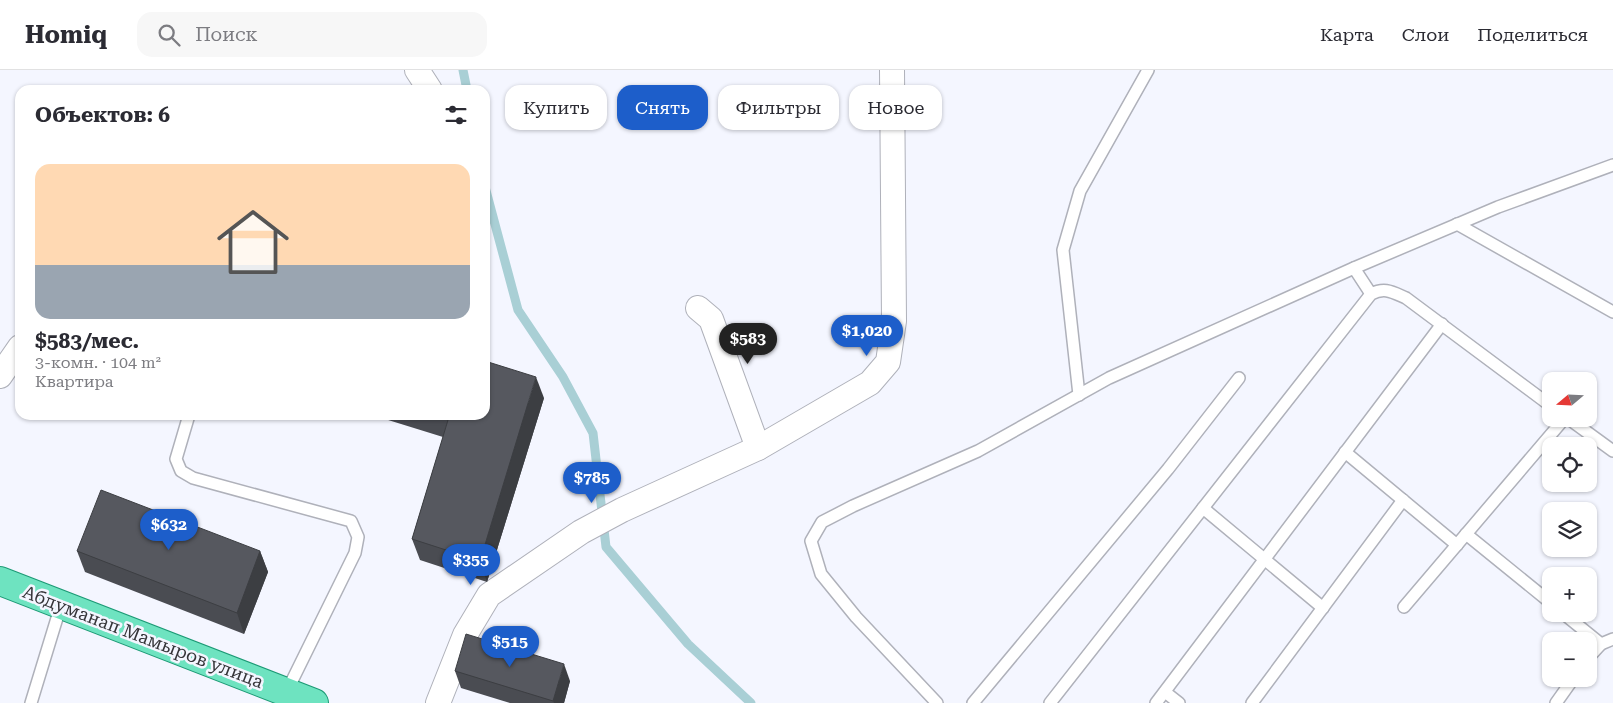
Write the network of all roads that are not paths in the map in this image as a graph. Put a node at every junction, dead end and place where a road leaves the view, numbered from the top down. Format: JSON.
{"nodes":[{"id":1,"x":416,"y":70,"type":"edge"},
{"id":2,"x":892,"y":70,"type":"edge"},
{"id":3,"x":1148,"y":70,"type":"edge"},
{"id":4,"x":426,"y":85,"type":"edge"},
{"id":5,"x":1613,"y":165,"type":"edge"},
{"id":6,"x":1457,"y":224,"type":"junction"},
{"id":7,"x":1354,"y":268,"type":"junction"},
{"id":8,"x":1371,"y":294,"type":"junction"},
{"id":9,"x":698,"y":308,"type":"dead end"},
{"id":10,"x":1613,"y":312,"type":"edge"},
{"id":11,"x":1442,"y":324,"type":"junction"},
{"id":12,"x":15,"y":354,"type":"edge"},
{"id":13,"x":0,"y":376,"type":"edge"},
{"id":14,"x":1239,"y":378,"type":"dead end"},
{"id":15,"x":1079,"y":395,"type":"junction"},
{"id":16,"x":1542,"y":399,"type":"edge"},
{"id":17,"x":188,"y":420,"type":"edge"},
{"id":18,"x":1556,"y":428,"type":"edge"},
{"id":19,"x":1581,"y":428,"type":"edge"},
{"id":20,"x":758,"y":448,"type":"junction"},
{"id":21,"x":1613,"y":451,"type":"edge"},
{"id":22,"x":1345,"y":452,"type":"junction"},
{"id":23,"x":1403,"y":500,"type":"junction"},
{"id":24,"x":1203,"y":508,"type":"junction"},
{"id":25,"x":1466,"y":534,"type":"junction"},
{"id":26,"x":1457,"y":545,"type":"junction"},
{"id":27,"x":1265,"y":560,"type":"junction"},
{"id":28,"x":0,"y":581,"type":"edge"},
{"id":29,"x":1542,"y":596,"type":"edge"},
{"id":30,"x":61,"y":604,"type":"junction"},
{"id":31,"x":1404,"y":607,"type":"dead end"},
{"id":32,"x":1323,"y":608,"type":"junction"},
{"id":33,"x":1574,"y":622,"type":"edge"},
{"id":34,"x":1613,"y":639,"type":"edge"},
{"id":35,"x":1601,"y":644,"type":"junction"},
{"id":36,"x":1597,"y":649,"type":"edge"},
{"id":37,"x":1567,"y":687,"type":"edge"},
{"id":38,"x":1165,"y":692,"type":"junction"},
{"id":39,"x":284,"y":698,"type":"edge"},
{"id":40,"x":31,"y":703,"type":"edge"},
{"id":41,"x":314,"y":703,"type":"edge"},
{"id":42,"x":438,"y":703,"type":"edge"},
{"id":43,"x":938,"y":703,"type":"edge"},
{"id":44,"x":973,"y":703,"type":"edge"},
{"id":45,"x":1050,"y":703,"type":"edge"},
{"id":46,"x":1156,"y":703,"type":"edge"},
{"id":47,"x":1179,"y":703,"type":"edge"},
{"id":48,"x":1252,"y":703,"type":"edge"},
{"id":49,"x":1556,"y":703,"type":"edge"}],
"edges":[{"from":1,"to":4,"type":"street"},
{"from":2,"to":20,"type":"street"},
{"from":3,"to":15,"type":"lane"},
{"from":5,"to":6,"type":"lane"},
{"from":6,"to":7,"type":"lane"},
{"from":6,"to":10,"type":"lane"},
{"from":7,"to":8,"type":"lane"},
{"from":7,"to":15,"type":"lane"},
{"from":8,"to":11,"type":"lane"},
{"from":8,"to":24,"type":"lane"},
{"from":9,"to":20,"type":"street"},
{"from":11,"to":16,"type":"lane"},
{"from":11,"to":22,"type":"lane"},
{"from":12,"to":13,"type":"street"},
{"from":14,"to":44,"type":"lane"},
{"from":15,"to":43,"type":"lane"},
{"from":17,"to":39,"type":"lane"},
{"from":18,"to":25,"type":"lane"},
{"from":19,"to":21,"type":"lane"},
{"from":20,"to":42,"type":"street"},
{"from":22,"to":23,"type":"lane"},
{"from":22,"to":27,"type":"lane"},
{"from":23,"to":26,"type":"lane"},
{"from":23,"to":32,"type":"lane"},
{"from":24,"to":27,"type":"lane"},
{"from":24,"to":45,"type":"lane"},
{"from":25,"to":26,"type":"lane"},
{"from":25,"to":29,"type":"lane"},
{"from":26,"to":31,"type":"lane"},
{"from":27,"to":32,"type":"lane"},
{"from":27,"to":38,"type":"lane"},
{"from":28,"to":30,"type":"main road","name":"Абдуманап Мамыров улица"},
{"from":30,"to":39,"type":"main road","name":"Абдуманап Мамыров улица"},
{"from":30,"to":40,"type":"lane"},
{"from":32,"to":48,"type":"lane"},
{"from":33,"to":35,"type":"lane"},
{"from":34,"to":35,"type":"lane"},
{"from":35,"to":36,"type":"lane"},
{"from":37,"to":49,"type":"lane"},
{"from":38,"to":46,"type":"lane"},
{"from":38,"to":47,"type":"lane"},
{"from":39,"to":41,"type":"main road","name":"Абдуманап Мамыров улица"}]}
